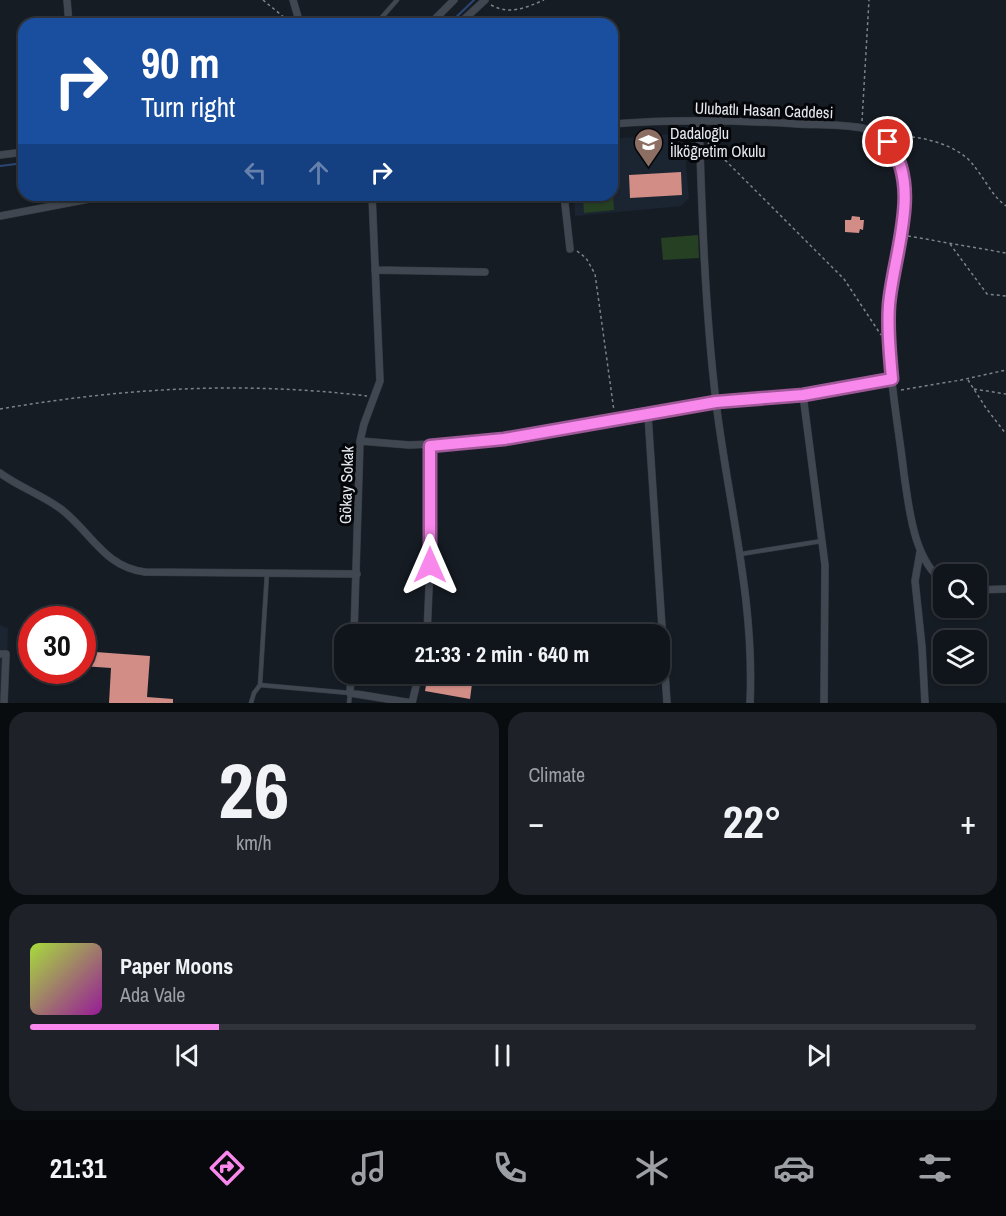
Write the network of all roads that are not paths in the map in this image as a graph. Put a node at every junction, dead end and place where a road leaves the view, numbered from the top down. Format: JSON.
{"nodes":[{"id":1,"x":67,"y":0,"type":"edge"},
{"id":2,"x":293,"y":0,"type":"edge"},
{"id":3,"x":397,"y":0,"type":"edge"},
{"id":4,"x":454,"y":0,"type":"edge"},
{"id":5,"x":485,"y":0,"type":"edge"},
{"id":6,"x":68,"y":18,"type":"edge"},
{"id":7,"x":298,"y":18,"type":"edge"},
{"id":8,"x":381,"y":18,"type":"edge"},
{"id":9,"x":436,"y":18,"type":"edge"},
{"id":10,"x":466,"y":18,"type":"edge"},
{"id":11,"x":699,"y":121,"type":"junction"},
{"id":12,"x":618,"y":123,"type":"edge"},
{"id":13,"x":18,"y":153,"type":"edge"},
{"id":14,"x":0,"y":155,"type":"edge"},
{"id":15,"x":79,"y":201,"type":"edge"},
{"id":16,"x":372,"y":201,"type":"edge"},
{"id":17,"x":565,"y":201,"type":"edge"},
{"id":18,"x":0,"y":216,"type":"edge"},
{"id":19,"x":570,"y":249,"type":"road end"},
{"id":20,"x":375,"y":270,"type":"junction"},
{"id":21,"x":485,"y":272,"type":"dead end"},
{"id":22,"x":892,"y":379,"type":"junction"},
{"id":23,"x":803,"y":395,"type":"junction"},
{"id":24,"x":716,"y":402,"type":"junction"},
{"id":25,"x":648,"y":415,"type":"junction"},
{"id":26,"x":360,"y":441,"type":"junction"},
{"id":27,"x":430,"y":446,"type":"junction"},
{"id":28,"x":0,"y":473,"type":"edge"},
{"id":29,"x":822,"y":542,"type":"junction"},
{"id":30,"x":920,"y":552,"type":"junction"},
{"id":31,"x":741,"y":554,"type":"junction"},
{"id":32,"x":267,"y":573,"type":"junction"},
{"id":33,"x":933,"y":573,"type":"edge"},
{"id":34,"x":357,"y":574,"type":"junction"},
{"id":35,"x":1006,"y":589,"type":"edge"},
{"id":36,"x":987,"y":590,"type":"edge"},
{"id":37,"x":354,"y":624,"type":"edge"},
{"id":38,"x":427,"y":624,"type":"edge"},
{"id":39,"x":0,"y":654,"type":"edge"},
{"id":40,"x":350,"y":684,"type":"edge"},
{"id":41,"x":417,"y":684,"type":"edge"},
{"id":42,"x":260,"y":686,"type":"junction"},
{"id":43,"x":2,"y":692,"type":"edge"},
{"id":44,"x":350,"y":693,"type":"junction"},
{"id":45,"x":4,"y":703,"type":"edge"},
{"id":46,"x":251,"y":703,"type":"edge"},
{"id":47,"x":349,"y":703,"type":"edge"},
{"id":48,"x":412,"y":703,"type":"edge"},
{"id":49,"x":667,"y":703,"type":"edge"},
{"id":50,"x":750,"y":703,"type":"edge"},
{"id":51,"x":824,"y":703,"type":"edge"},
{"id":52,"x":925,"y":703,"type":"edge"}],
"edges":[{"from":1,"to":6,"type":"street"},
{"from":2,"to":7,"type":"street"},
{"from":3,"to":8,"type":"lane"},
{"from":4,"to":9,"type":"street"},
{"from":5,"to":10,"type":"street"},
{"from":11,"to":12,"type":"street","name":"Ulubatlı Hasan Caddesi"},
{"from":11,"to":22,"type":"street","name":"Ulubatlı Hasan Caddesi"},
{"from":11,"to":24,"type":"street"},
{"from":13,"to":14,"type":"street"},
{"from":15,"to":18,"type":"street"},
{"from":16,"to":20,"type":"street","name":"Gökay Sokak"},
{"from":17,"to":19,"type":"street"},
{"from":20,"to":21,"type":"street"},
{"from":20,"to":26,"type":"street","name":"Gökay Sokak"},
{"from":22,"to":23,"type":"street"},
{"from":22,"to":30,"type":"street"},
{"from":23,"to":24,"type":"street"},
{"from":23,"to":29,"type":"street"},
{"from":24,"to":25,"type":"street"},
{"from":24,"to":31,"type":"street"},
{"from":25,"to":27,"type":"street"},
{"from":25,"to":49,"type":"street"},
{"from":26,"to":27,"type":"street"},
{"from":26,"to":34,"type":"street","name":"Gökay Sokak"},
{"from":27,"to":38,"type":"street"},
{"from":28,"to":32,"type":"street"},
{"from":29,"to":31,"type":"lane"},
{"from":29,"to":51,"type":"street"},
{"from":30,"to":33,"type":"street"},
{"from":30,"to":52,"type":"street"},
{"from":31,"to":50,"type":"street"},
{"from":32,"to":34,"type":"street"},
{"from":32,"to":42,"type":"lane"},
{"from":34,"to":37,"type":"street","name":"Gökay Sokak"},
{"from":35,"to":36,"type":"street"},
{"from":39,"to":43,"type":"street"},
{"from":40,"to":44,"type":"street"},
{"from":41,"to":48,"type":"street"},
{"from":42,"to":44,"type":"lane"},
{"from":42,"to":46,"type":"lane"},
{"from":43,"to":45,"type":"street"},
{"from":44,"to":47,"type":"lane"},
{"from":44,"to":48,"type":"street"}]}
